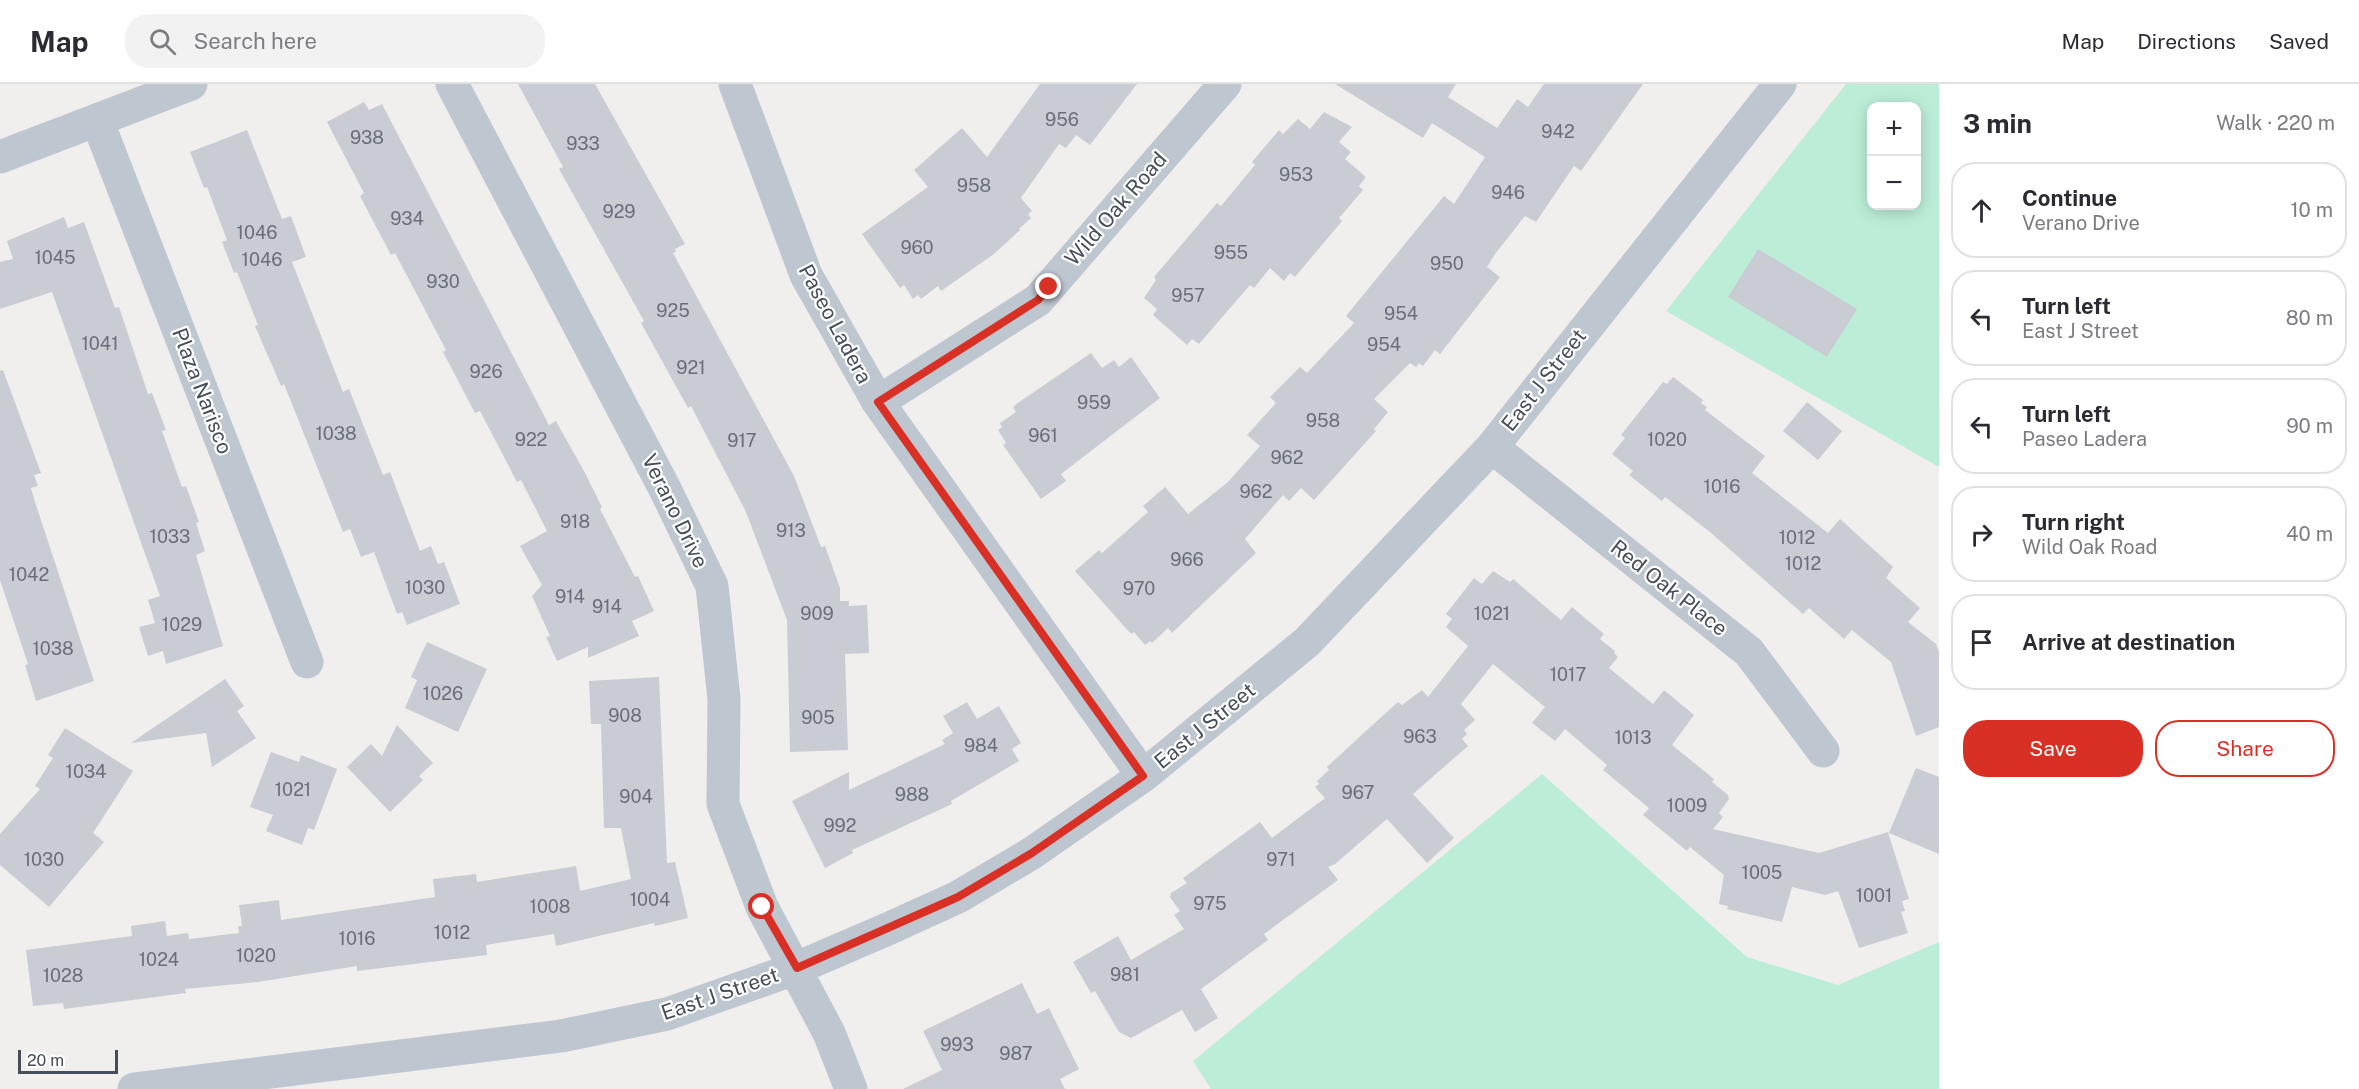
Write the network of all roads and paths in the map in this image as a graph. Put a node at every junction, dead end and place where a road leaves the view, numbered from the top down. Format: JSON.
{"nodes":[{"id":1,"x":192,"y":84,"type":"edge"},
{"id":2,"x":452,"y":84,"type":"edge"},
{"id":3,"x":735,"y":84,"type":"edge"},
{"id":4,"x":1225,"y":84,"type":"edge"},
{"id":5,"x":1780,"y":84,"type":"edge"},
{"id":6,"x":98,"y":120,"type":"junction"},
{"id":7,"x":0,"y":157,"type":"edge"},
{"id":8,"x":878,"y":402,"type":"junction"},
{"id":9,"x":1492,"y":447,"type":"junction"},
{"id":10,"x":307,"y":662,"type":"dead end"},
{"id":11,"x":1823,"y":752,"type":"dead end"},
{"id":12,"x":1143,"y":776,"type":"junction"},
{"id":13,"x":797,"y":968,"type":"junction"},
{"id":14,"x":134,"y":1089,"type":"edge"},
{"id":15,"x":850,"y":1089,"type":"edge"}],
"edges":[{"from":1,"to":6,"type":"street"},
{"from":2,"to":13,"type":"street","name":"Verano Drive"},
{"from":3,"to":8,"type":"street","name":"Paseo Ladera"},
{"from":4,"to":8,"type":"street","name":"Wild Oak Road"},
{"from":5,"to":9,"type":"street","name":"East J Street"},
{"from":6,"to":7,"type":"street"},
{"from":6,"to":10,"type":"street","name":"Plaza Narisco"},
{"from":8,"to":12,"type":"street","name":"Paseo Ladera"},
{"from":9,"to":11,"type":"street","name":"Red Oak Place"},
{"from":9,"to":12,"type":"street","name":"East J Street"},
{"from":12,"to":13,"type":"street","name":"East J Street"},
{"from":13,"to":14,"type":"street","name":"East J Street"},
{"from":13,"to":15,"type":"street","name":"Verano Drive"}]}
